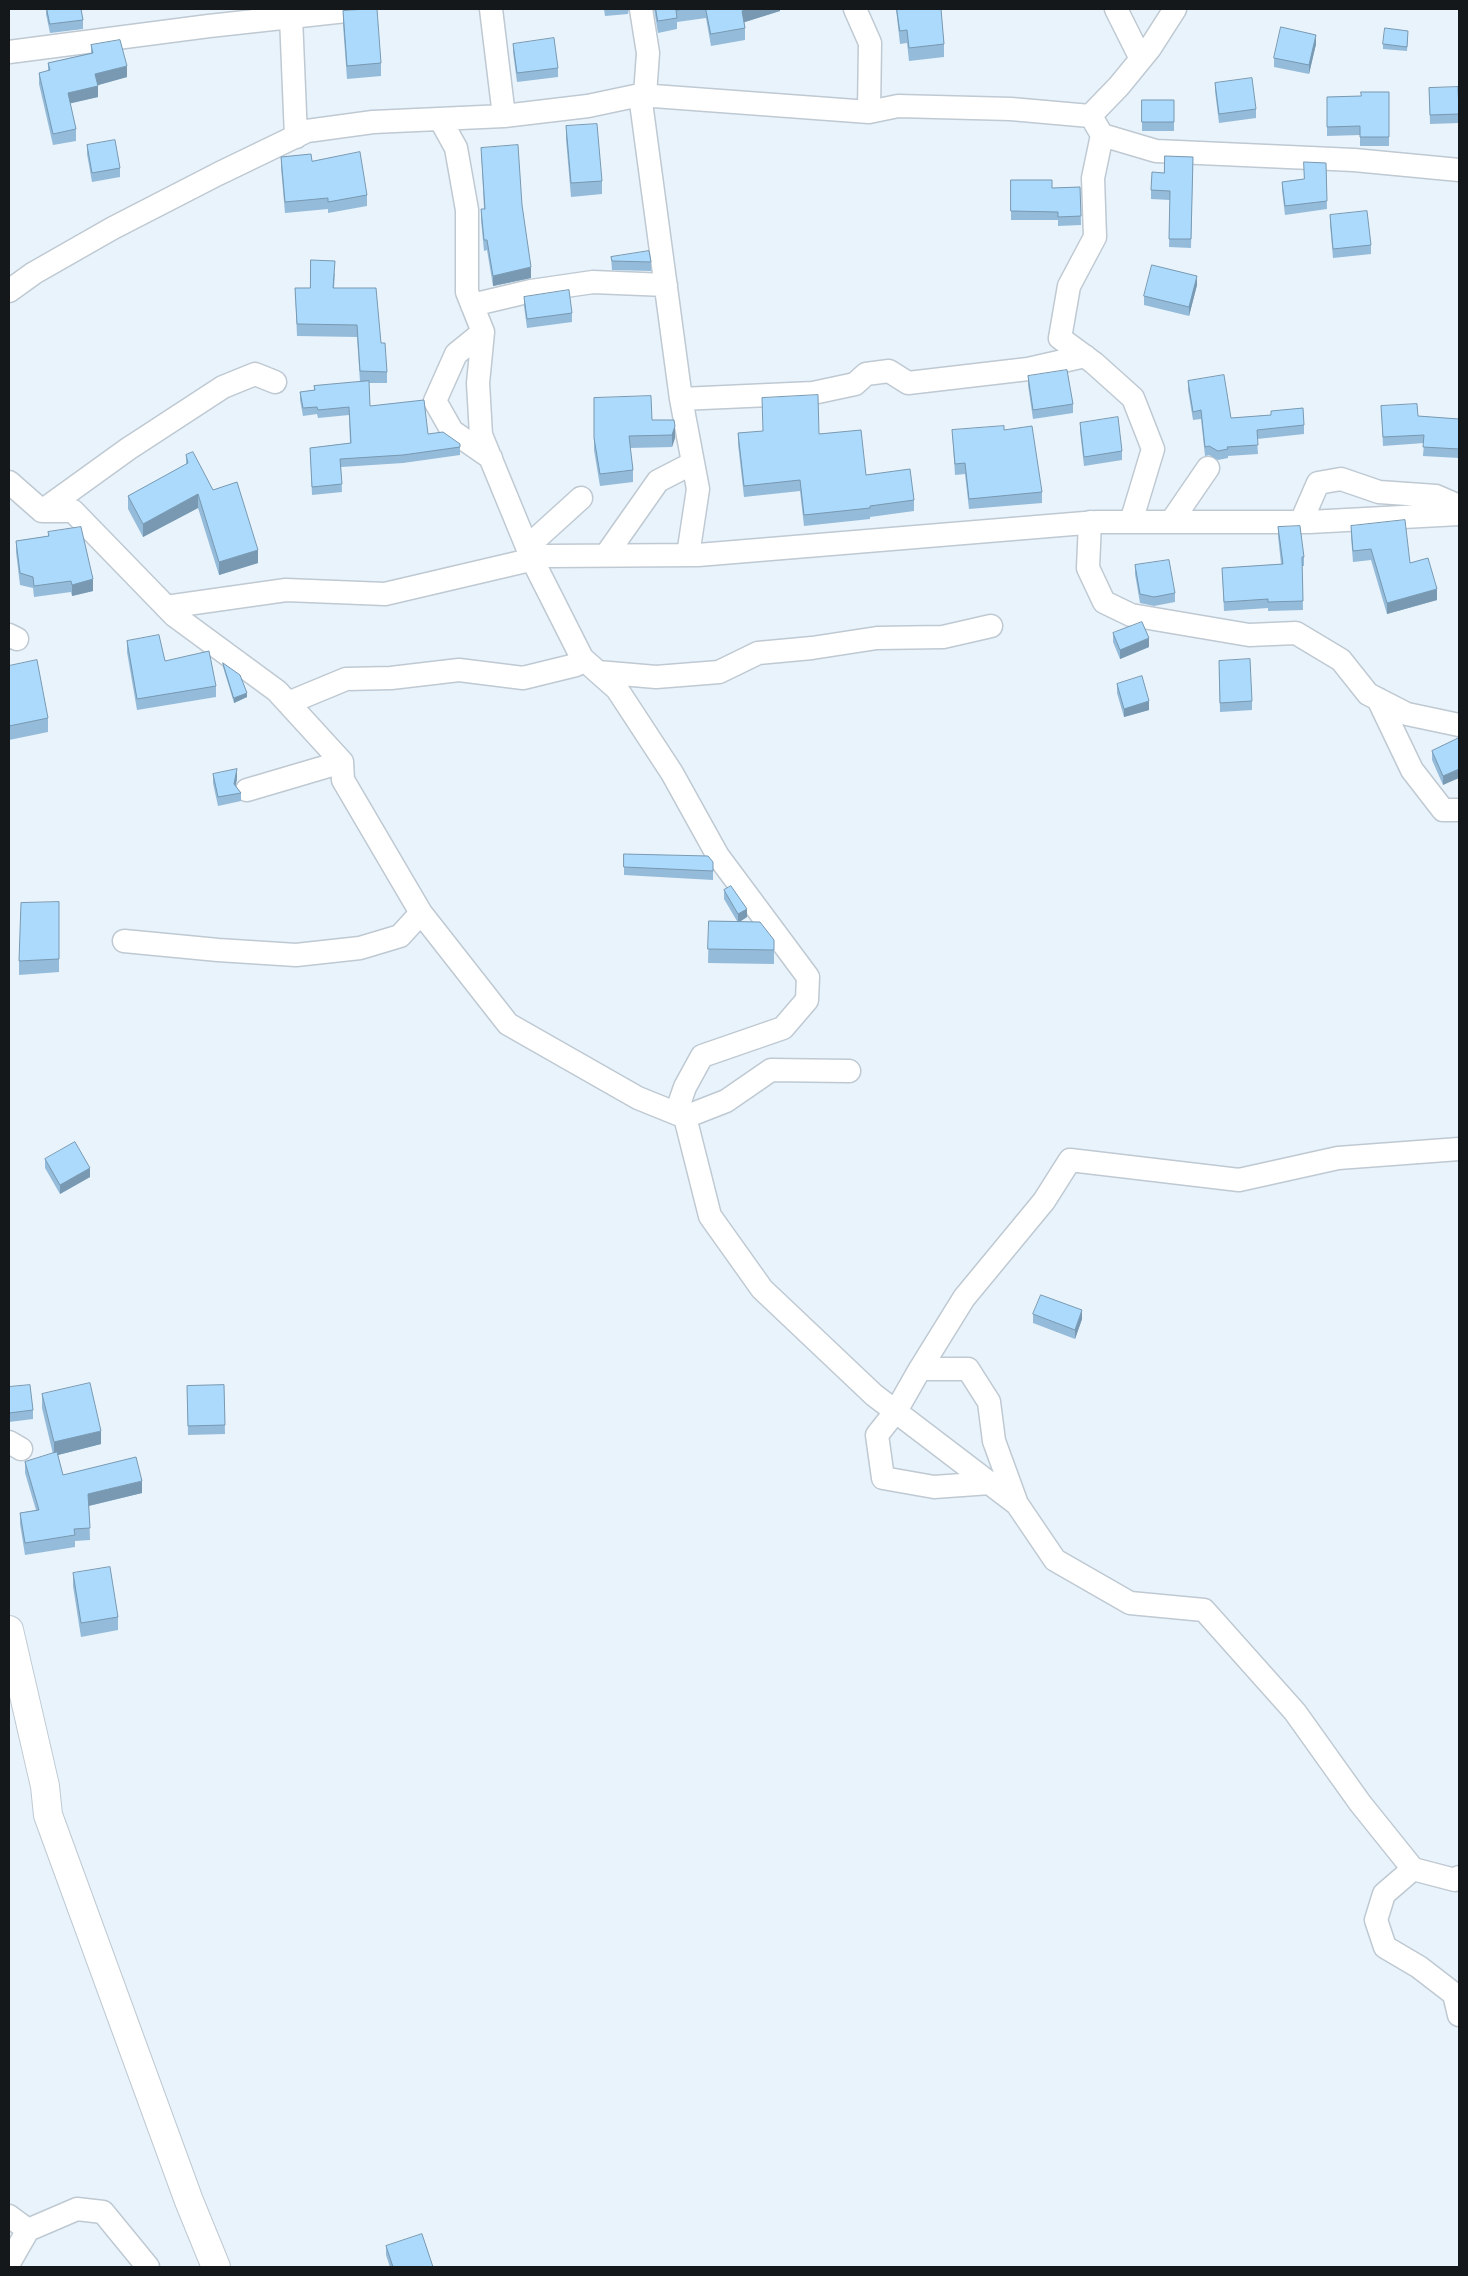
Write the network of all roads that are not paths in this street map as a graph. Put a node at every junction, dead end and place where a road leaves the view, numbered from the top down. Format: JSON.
{"nodes":[{"id":1,"x":364,"y":9,"type":"edge"},
{"id":2,"x":491,"y":9,"type":"edge"},
{"id":3,"x":641,"y":9,"type":"edge"},
{"id":4,"x":855,"y":9,"type":"edge"},
{"id":5,"x":1116,"y":9,"type":"edge"},
{"id":6,"x":1175,"y":9,"type":"edge"},
{"id":7,"x":291,"y":17,"type":"junction"},
{"id":8,"x":9,"y":52,"type":"edge"},
{"id":9,"x":1141,"y":59,"type":"junction"},
{"id":10,"x":643,"y":95,"type":"junction"},
{"id":11,"x":869,"y":112,"type":"junction"},
{"id":12,"x":504,"y":116,"type":"junction"},
{"id":13,"x":440,"y":119,"type":"junction"},
{"id":14,"x":1096,"y":125,"type":"junction"},
{"id":15,"x":296,"y":137,"type":"junction"},
{"id":16,"x":1459,"y":170,"type":"edge"},
{"id":17,"x":666,"y":285,"type":"junction"},
{"id":18,"x":9,"y":291,"type":"edge"},
{"id":19,"x":472,"y":304,"type":"junction"},
{"id":20,"x":484,"y":332,"type":"junction"},
{"id":21,"x":1085,"y":356,"type":"junction"},
{"id":22,"x":275,"y":382,"type":"dead end"},
{"id":23,"x":681,"y":399,"type":"junction"},
{"id":24,"x":491,"y":458,"type":"junction"},
{"id":25,"x":693,"y":463,"type":"junction"},
{"id":26,"x":1208,"y":468,"type":"dead end"},
{"id":27,"x":9,"y":482,"type":"edge"},
{"id":28,"x":581,"y":498,"type":"dead end"},
{"id":29,"x":1459,"y":506,"type":"edge"},
{"id":30,"x":42,"y":511,"type":"junction"},
{"id":31,"x":1459,"y":514,"type":"edge"},
{"id":32,"x":1090,"y":522,"type":"junction"},
{"id":33,"x":1131,"y":522,"type":"junction"},
{"id":34,"x":1171,"y":522,"type":"junction"},
{"id":35,"x":1301,"y":522,"type":"junction"},
{"id":36,"x":530,"y":553,"type":"junction"},
{"id":37,"x":606,"y":555,"type":"junction"},
{"id":38,"x":688,"y":555,"type":"junction"},
{"id":39,"x":166,"y":607,"type":"junction"},
{"id":40,"x":991,"y":626,"type":"dead end"},
{"id":41,"x":590,"y":665,"type":"junction"},
{"id":42,"x":1378,"y":699,"type":"junction"},
{"id":43,"x":288,"y":703,"type":"junction"},
{"id":44,"x":1459,"y":725,"type":"edge"},
{"id":45,"x":342,"y":762,"type":"junction"},
{"id":46,"x":248,"y":790,"type":"dead end"},
{"id":47,"x":1459,"y":810,"type":"edge"},
{"id":48,"x":421,"y":913,"type":"junction"},
{"id":49,"x":124,"y":941,"type":"dead end"},
{"id":50,"x":849,"y":1071,"type":"dead end"},
{"id":51,"x":680,"y":1115,"type":"junction"},
{"id":52,"x":1459,"y":1149,"type":"edge"},
{"id":53,"x":920,"y":1369,"type":"junction"},
{"id":54,"x":896,"y":1411,"type":"junction"},
{"id":55,"x":990,"y":1483,"type":"junction"},
{"id":56,"x":1017,"y":1504,"type":"junction"},
{"id":57,"x":9,"y":1630,"type":"edge"},
{"id":58,"x":1413,"y":1869,"type":"junction"},
{"id":59,"x":1459,"y":1877,"type":"edge"},
{"id":60,"x":1459,"y":2015,"type":"edge"},
{"id":61,"x":9,"y":2216,"type":"edge"},
{"id":62,"x":28,"y":2230,"type":"junction"},
{"id":63,"x":9,"y":2263,"type":"edge"},
{"id":64,"x":148,"y":2267,"type":"edge"},
{"id":65,"x":216,"y":2267,"type":"edge"}],
"edges":[{"from":1,"to":7,"type":"street"},
{"from":2,"to":12,"type":"street"},
{"from":3,"to":10,"type":"street"},
{"from":4,"to":11,"type":"street"},
{"from":5,"to":9,"type":"street"},
{"from":6,"to":9,"type":"street"},
{"from":7,"to":8,"type":"street"},
{"from":7,"to":15,"type":"street"},
{"from":9,"to":14,"type":"street"},
{"from":10,"to":11,"type":"street"},
{"from":10,"to":12,"type":"street"},
{"from":10,"to":17,"type":"street"},
{"from":11,"to":14,"type":"street"},
{"from":12,"to":13,"type":"street"},
{"from":13,"to":15,"type":"street"},
{"from":13,"to":19,"type":"street"},
{"from":14,"to":16,"type":"street"},
{"from":14,"to":21,"type":"street"},
{"from":15,"to":18,"type":"street"},
{"from":17,"to":19,"type":"street"},
{"from":17,"to":23,"type":"street"},
{"from":19,"to":20,"type":"street"},
{"from":20,"to":24,"type":"street"},
{"from":20,"to":24,"type":"street"},
{"from":21,"to":23,"type":"street"},
{"from":21,"to":33,"type":"street"},
{"from":22,"to":30,"type":"street"},
{"from":23,"to":25,"type":"street"},
{"from":24,"to":36,"type":"street"},
{"from":25,"to":37,"type":"street"},
{"from":25,"to":38,"type":"street"},
{"from":26,"to":34,"type":"street"},
{"from":27,"to":30,"type":"street"},
{"from":28,"to":36,"type":"street"},
{"from":29,"to":35,"type":"street"},
{"from":30,"to":39,"type":"street"},
{"from":31,"to":35,"type":"street"},
{"from":32,"to":33,"type":"street"},
{"from":32,"to":38,"type":"street"},
{"from":32,"to":42,"type":"street"},
{"from":33,"to":34,"type":"street"},
{"from":34,"to":35,"type":"street"},
{"from":36,"to":37,"type":"street"},
{"from":36,"to":39,"type":"street"},
{"from":36,"to":41,"type":"street"},
{"from":37,"to":38,"type":"street"},
{"from":39,"to":43,"type":"street"},
{"from":40,"to":41,"type":"street"},
{"from":41,"to":43,"type":"street"},
{"from":41,"to":51,"type":"street"},
{"from":42,"to":44,"type":"street"},
{"from":42,"to":47,"type":"street"},
{"from":43,"to":45,"type":"street"},
{"from":45,"to":46,"type":"street"},
{"from":45,"to":48,"type":"street"},
{"from":48,"to":49,"type":"street"},
{"from":48,"to":51,"type":"street"},
{"from":50,"to":51,"type":"street"},
{"from":51,"to":54,"type":"street"},
{"from":52,"to":53,"type":"street"},
{"from":53,"to":54,"type":"street"},
{"from":53,"to":56,"type":"street"},
{"from":54,"to":55,"type":"street"},
{"from":54,"to":55,"type":"street"},
{"from":55,"to":56,"type":"street"},
{"from":56,"to":58,"type":"street"},
{"from":57,"to":65,"type":"street"},
{"from":58,"to":59,"type":"street"},
{"from":58,"to":60,"type":"street"},
{"from":61,"to":62,"type":"street"},
{"from":62,"to":63,"type":"street"},
{"from":62,"to":64,"type":"street"}]}
